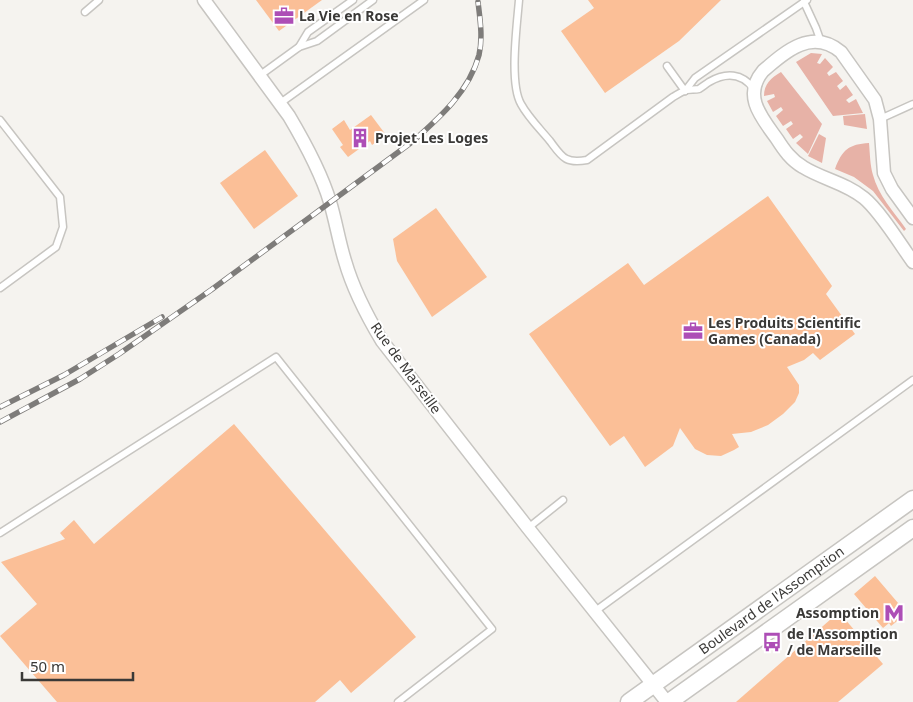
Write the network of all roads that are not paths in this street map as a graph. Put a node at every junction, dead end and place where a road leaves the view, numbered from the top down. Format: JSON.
{"nodes":[{"id":1,"x":99,"y":0,"type":"edge"},
{"id":2,"x":204,"y":0,"type":"edge"},
{"id":3,"x":353,"y":0,"type":"edge"},
{"id":4,"x":373,"y":0,"type":"edge"},
{"id":5,"x":424,"y":0,"type":"edge"},
{"id":6,"x":519,"y":0,"type":"edge"},
{"id":7,"x":806,"y":1,"type":"edge"},
{"id":8,"x":85,"y":12,"type":"dead end"},
{"id":9,"x":821,"y":42,"type":"junction"},
{"id":10,"x":300,"y":47,"type":"junction"},
{"id":11,"x":667,"y":66,"type":"dead end"},
{"id":12,"x":259,"y":76,"type":"junction"},
{"id":13,"x":754,"y":89,"type":"junction"},
{"id":14,"x":685,"y":90,"type":"junction"},
{"id":15,"x":279,"y":104,"type":"junction"},
{"id":16,"x":913,"y":104,"type":"edge"},
{"id":17,"x":880,"y":119,"type":"junction"},
{"id":18,"x":0,"y":120,"type":"edge"},
{"id":19,"x":913,"y":218,"type":"edge"},
{"id":20,"x":913,"y":262,"type":"edge"},
{"id":21,"x":0,"y":288,"type":"edge"},
{"id":22,"x":913,"y":380,"type":"edge"},
{"id":23,"x":913,"y":499,"type":"edge"},
{"id":24,"x":563,"y":500,"type":"dead end"},
{"id":25,"x":528,"y":528,"type":"junction"},
{"id":26,"x":913,"y":528,"type":"edge"},
{"id":27,"x":0,"y":533,"type":"edge"},
{"id":28,"x":594,"y":612,"type":"junction"},
{"id":29,"x":653,"y":684,"type":"junction"},
{"id":30,"x":398,"y":702,"type":"edge"},
{"id":31,"x":629,"y":702,"type":"edge"},
{"id":32,"x":668,"y":702,"type":"edge"}],
"edges":[{"from":1,"to":8,"type":"lane"},
{"from":2,"to":12,"type":"street","name":"Rue de Marseille"},
{"from":3,"to":10,"type":"lane"},
{"from":4,"to":10,"type":"lane"},
{"from":5,"to":15,"type":"lane"},
{"from":6,"to":14,"type":"lane"},
{"from":7,"to":9,"type":"lane"},
{"from":7,"to":14,"type":"lane"},
{"from":9,"to":13,"type":"street"},
{"from":9,"to":17,"type":"street"},
{"from":10,"to":12,"type":"lane"},
{"from":11,"to":14,"type":"lane"},
{"from":12,"to":15,"type":"street","name":"Rue de Marseille"},
{"from":13,"to":14,"type":"lane"},
{"from":13,"to":20,"type":"street"},
{"from":15,"to":25,"type":"street","name":"Rue de Marseille"},
{"from":16,"to":17,"type":"lane"},
{"from":17,"to":19,"type":"street"},
{"from":18,"to":21,"type":"lane"},
{"from":22,"to":28,"type":"lane"},
{"from":23,"to":29,"type":"street","name":"Boulevard de l'Assomption"},
{"from":24,"to":25,"type":"lane"},
{"from":25,"to":28,"type":"street","name":"Rue de Marseille"},
{"from":26,"to":32,"type":"street","name":"Boulevard de l'Assomption"},
{"from":27,"to":30,"type":"lane"},
{"from":28,"to":29,"type":"street","name":"Rue de Marseille"},
{"from":29,"to":31,"type":"street","name":"Boulevard de l'Assomption"},
{"from":29,"to":32,"type":"street","name":"Rue de Marseille"}]}
